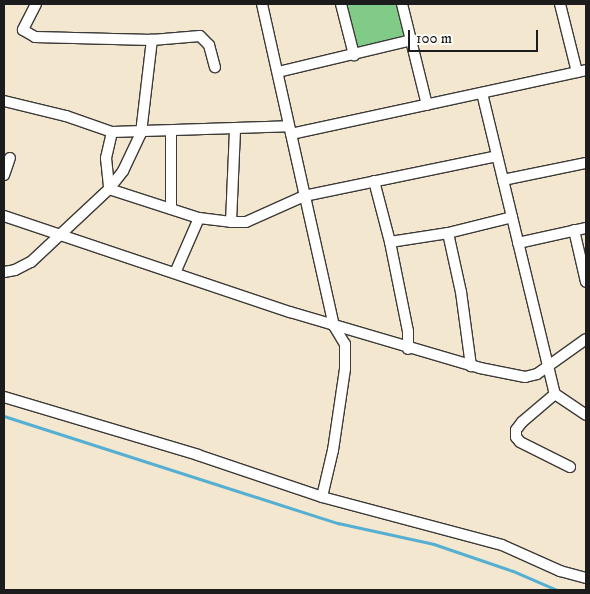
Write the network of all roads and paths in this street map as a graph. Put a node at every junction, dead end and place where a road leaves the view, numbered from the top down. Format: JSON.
{"nodes":[{"id":1,"x":36,"y":4,"type":"edge"},
{"id":2,"x":262,"y":4,"type":"edge"},
{"id":3,"x":342,"y":4,"type":"edge"},
{"id":4,"x":402,"y":4,"type":"edge"},
{"id":5,"x":560,"y":4,"type":"edge"},
{"id":6,"x":152,"y":40,"type":"junction"},
{"id":7,"x":411,"y":40,"type":"junction"},
{"id":8,"x":354,"y":56,"type":"junction"},
{"id":9,"x":215,"y":67,"type":"dead end"},
{"id":10,"x":581,"y":71,"type":"edge"},
{"id":11,"x":278,"y":72,"type":"junction"},
{"id":12,"x":482,"y":93,"type":"junction"},
{"id":13,"x":4,"y":101,"type":"edge"},
{"id":14,"x":427,"y":105,"type":"junction"},
{"id":15,"x":235,"y":128,"type":"junction"},
{"id":16,"x":290,"y":130,"type":"junction"},
{"id":17,"x":112,"y":132,"type":"junction"},
{"id":18,"x":171,"y":132,"type":"junction"},
{"id":19,"x":141,"y":133,"type":"junction"},
{"id":20,"x":498,"y":156,"type":"junction"},
{"id":21,"x":10,"y":158,"type":"dead end"},
{"id":22,"x":586,"y":162,"type":"edge"},
{"id":23,"x":4,"y":175,"type":"edge"},
{"id":24,"x":503,"y":180,"type":"junction"},
{"id":25,"x":374,"y":181,"type":"junction"},
{"id":26,"x":109,"y":189,"type":"junction"},
{"id":27,"x":304,"y":196,"type":"junction"},
{"id":28,"x":171,"y":209,"type":"junction"},
{"id":29,"x":4,"y":216,"type":"edge"},
{"id":30,"x":512,"y":217,"type":"junction"},
{"id":31,"x":200,"y":218,"type":"junction"},
{"id":32,"x":231,"y":222,"type":"junction"},
{"id":33,"x":586,"y":228,"type":"edge"},
{"id":34,"x":574,"y":230,"type":"junction"},
{"id":35,"x":448,"y":233,"type":"junction"},
{"id":36,"x":61,"y":235,"type":"junction"},
{"id":37,"x":390,"y":242,"type":"junction"},
{"id":38,"x":518,"y":243,"type":"junction"},
{"id":39,"x":4,"y":272,"type":"edge"},
{"id":40,"x":175,"y":273,"type":"junction"},
{"id":41,"x":586,"y":282,"type":"edge"},
{"id":42,"x":334,"y":326,"type":"junction"},
{"id":43,"x":586,"y":340,"type":"edge"},
{"id":44,"x":408,"y":349,"type":"junction"},
{"id":45,"x":471,"y":366,"type":"junction"},
{"id":46,"x":549,"y":367,"type":"junction"},
{"id":47,"x":555,"y":394,"type":"junction"},
{"id":48,"x":4,"y":397,"type":"edge"},
{"id":49,"x":586,"y":415,"type":"edge"},
{"id":50,"x":570,"y":467,"type":"dead end"},
{"id":51,"x":322,"y":497,"type":"junction"},
{"id":52,"x":586,"y":578,"type":"edge"}],
"edges":[{"from":1,"to":6,"type":"street"},
{"from":2,"to":11,"type":"street"},
{"from":3,"to":8,"type":"street"},
{"from":4,"to":7,"type":"street"},
{"from":5,"to":10,"type":"street"},
{"from":6,"to":9,"type":"street"},
{"from":6,"to":19,"type":"street"},
{"from":7,"to":8,"type":"street"},
{"from":7,"to":14,"type":"street"},
{"from":8,"to":11,"type":"street"},
{"from":10,"to":12,"type":"street"},
{"from":11,"to":16,"type":"street"},
{"from":12,"to":14,"type":"street"},
{"from":12,"to":20,"type":"street"},
{"from":13,"to":17,"type":"street"},
{"from":14,"to":16,"type":"street"},
{"from":15,"to":16,"type":"street"},
{"from":15,"to":18,"type":"street"},
{"from":15,"to":32,"type":"street"},
{"from":16,"to":27,"type":"street"},
{"from":17,"to":19,"type":"street"},
{"from":17,"to":26,"type":"street"},
{"from":18,"to":19,"type":"street"},
{"from":18,"to":28,"type":"street"},
{"from":19,"to":26,"type":"street"},
{"from":20,"to":24,"type":"street"},
{"from":20,"to":25,"type":"street"},
{"from":21,"to":23,"type":"street"},
{"from":22,"to":24,"type":"street"},
{"from":24,"to":30,"type":"street"},
{"from":25,"to":27,"type":"street"},
{"from":25,"to":37,"type":"street"},
{"from":26,"to":28,"type":"street"},
{"from":26,"to":36,"type":"street"},
{"from":27,"to":32,"type":"street"},
{"from":27,"to":42,"type":"street"},
{"from":28,"to":31,"type":"street"},
{"from":29,"to":36,"type":"street"},
{"from":30,"to":35,"type":"street"},
{"from":30,"to":38,"type":"street"},
{"from":31,"to":32,"type":"street"},
{"from":31,"to":40,"type":"street"},
{"from":33,"to":34,"type":"street"},
{"from":34,"to":38,"type":"street"},
{"from":34,"to":41,"type":"street"},
{"from":35,"to":37,"type":"street"},
{"from":35,"to":45,"type":"street"},
{"from":36,"to":39,"type":"street"},
{"from":36,"to":40,"type":"street"},
{"from":37,"to":44,"type":"street"},
{"from":38,"to":46,"type":"street"},
{"from":40,"to":42,"type":"street"},
{"from":42,"to":44,"type":"street"},
{"from":42,"to":51,"type":"street"},
{"from":43,"to":46,"type":"street"},
{"from":44,"to":45,"type":"street"},
{"from":45,"to":46,"type":"street"},
{"from":46,"to":47,"type":"street"},
{"from":47,"to":49,"type":"street"},
{"from":47,"to":50,"type":"street"},
{"from":48,"to":51,"type":"street"},
{"from":51,"to":52,"type":"street"}]}
